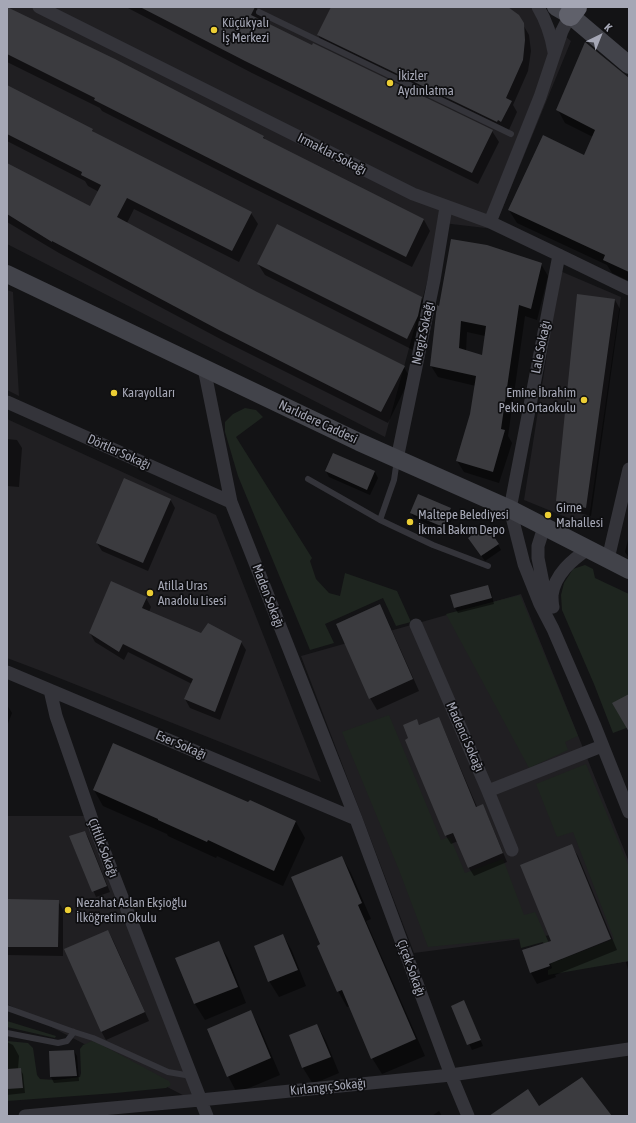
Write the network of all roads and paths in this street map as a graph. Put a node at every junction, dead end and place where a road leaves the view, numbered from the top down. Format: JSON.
{"nodes":[{"id":1,"x":39,"y":7,"type":"edge"},
{"id":2,"x":538,"y":7,"type":"edge"},
{"id":3,"x":568,"y":9,"type":"edge"},
{"id":4,"x":259,"y":12,"type":"dead end"},
{"id":5,"x":554,"y":53,"type":"junction"},
{"id":6,"x":629,"y":66,"type":"edge"},
{"id":7,"x":511,"y":134,"type":"dead end"},
{"id":8,"x":446,"y":207,"type":"junction"},
{"id":9,"x":490,"y":222,"type":"junction"},
{"id":10,"x":559,"y":255,"type":"junction"},
{"id":11,"x":7,"y":274,"type":"edge"},
{"id":12,"x":629,"y":289,"type":"edge"},
{"id":13,"x":204,"y":368,"type":"junction"},
{"id":14,"x":7,"y":402,"type":"edge"},
{"id":15,"x":397,"y":459,"type":"junction"},
{"id":16,"x":629,"y":469,"type":"edge"},
{"id":17,"x":308,"y":479,"type":"dead end"},
{"id":18,"x":231,"y":502,"type":"junction"},
{"id":19,"x":510,"y":509,"type":"junction"},
{"id":20,"x":380,"y":520,"type":"junction"},
{"id":21,"x":544,"y":527,"type":"junction"},
{"id":22,"x":588,"y":549,"type":"junction"},
{"id":23,"x":608,"y":559,"type":"junction"},
{"id":24,"x":488,"y":566,"type":"dead end"},
{"id":25,"x":629,"y":570,"type":"edge"},
{"id":26,"x":416,"y":625,"type":"dead end"},
{"id":27,"x":553,"y":629,"type":"junction"},
{"id":28,"x":7,"y":672,"type":"edge"},
{"id":29,"x":50,"y":690,"type":"junction"},
{"id":30,"x":602,"y":746,"type":"junction"},
{"id":31,"x":488,"y":791,"type":"junction"},
{"id":32,"x":629,"y":812,"type":"edge"},
{"id":33,"x":356,"y":819,"type":"junction"},
{"id":34,"x":512,"y":850,"type":"dead end"},
{"id":35,"x":7,"y":1008,"type":"edge"},
{"id":36,"x":74,"y":1032,"type":"junction"},
{"id":37,"x":7,"y":1033,"type":"edge"},
{"id":38,"x":629,"y":1049,"type":"edge"},
{"id":39,"x":451,"y":1075,"type":"junction"},
{"id":40,"x":191,"y":1076,"type":"junction"},
{"id":41,"x":200,"y":1100,"type":"junction"},
{"id":42,"x":25,"y":1116,"type":"edge"},
{"id":43,"x":207,"y":1116,"type":"edge"},
{"id":44,"x":468,"y":1116,"type":"edge"}],
"edges":[{"from":1,"to":8,"type":"street","name":"Irmaklar Sokağı"},
{"from":2,"to":5,"type":"street"},
{"from":3,"to":5,"type":"street"},
{"from":3,"to":6,"type":"street"},
{"from":4,"to":7,"type":"lane"},
{"from":5,"to":9,"type":"street"},
{"from":8,"to":9,"type":"street","name":"Irmaklar Sokağı"},
{"from":8,"to":15,"type":"street","name":"Nergiz Sokağı"},
{"from":9,"to":10,"type":"street","name":"Irmaklar Sokağı"},
{"from":10,"to":12,"type":"street","name":"Irmaklar Sokağı"},
{"from":10,"to":19,"type":"street","name":"Lale Sokağı"},
{"from":11,"to":13,"type":"street","name":"Narlıdere Caddesi"},
{"from":13,"to":15,"type":"street","name":"Narlıdere Caddesi"},
{"from":13,"to":18,"type":"street","name":"Maden Sokağı"},
{"from":14,"to":18,"type":"street","name":"Dörtler Sokağı"},
{"from":15,"to":19,"type":"street","name":"Narlıdere Caddesi"},
{"from":15,"to":20,"type":"lane"},
{"from":16,"to":23,"type":"street"},
{"from":17,"to":20,"type":"lane"},
{"from":18,"to":33,"type":"street","name":"Maden Sokağı"},
{"from":19,"to":21,"type":"street","name":"Narlıdere Caddesi"},
{"from":19,"to":27,"type":"street"},
{"from":20,"to":24,"type":"lane"},
{"from":21,"to":22,"type":"street","name":"Narlıdere Caddesi"},
{"from":21,"to":27,"type":"street"},
{"from":22,"to":23,"type":"street","name":"Narlıdere Caddesi"},
{"from":22,"to":27,"type":"street"},
{"from":23,"to":25,"type":"street","name":"Narlıdere Caddesi"},
{"from":26,"to":31,"type":"street","name":"Madenci Sokağı"},
{"from":27,"to":30,"type":"street"},
{"from":28,"to":29,"type":"street","name":"Eser Sokağı"},
{"from":29,"to":33,"type":"street","name":"Eser Sokağı"},
{"from":29,"to":40,"type":"street","name":"Çiftlik Sokağı"},
{"from":30,"to":31,"type":"street"},
{"from":30,"to":32,"type":"street"},
{"from":31,"to":34,"type":"street","name":"Madenci Sokağı"},
{"from":33,"to":39,"type":"street","name":"Çiçek Sokağı"},
{"from":35,"to":36,"type":"lane"},
{"from":36,"to":37,"type":"lane"},
{"from":36,"to":40,"type":"lane"},
{"from":38,"to":39,"type":"street","name":"Kırlangıç Sokağı"},
{"from":39,"to":41,"type":"street","name":"Kırlangıç Sokağı"},
{"from":39,"to":44,"type":"street","name":"Çiçek Sokağı"},
{"from":40,"to":41,"type":"street","name":"Çiftlik Sokağı"},
{"from":41,"to":42,"type":"street","name":"Kırlangıç Sokağı"},
{"from":41,"to":43,"type":"street","name":"Çiftlik Sokağı"}]}
